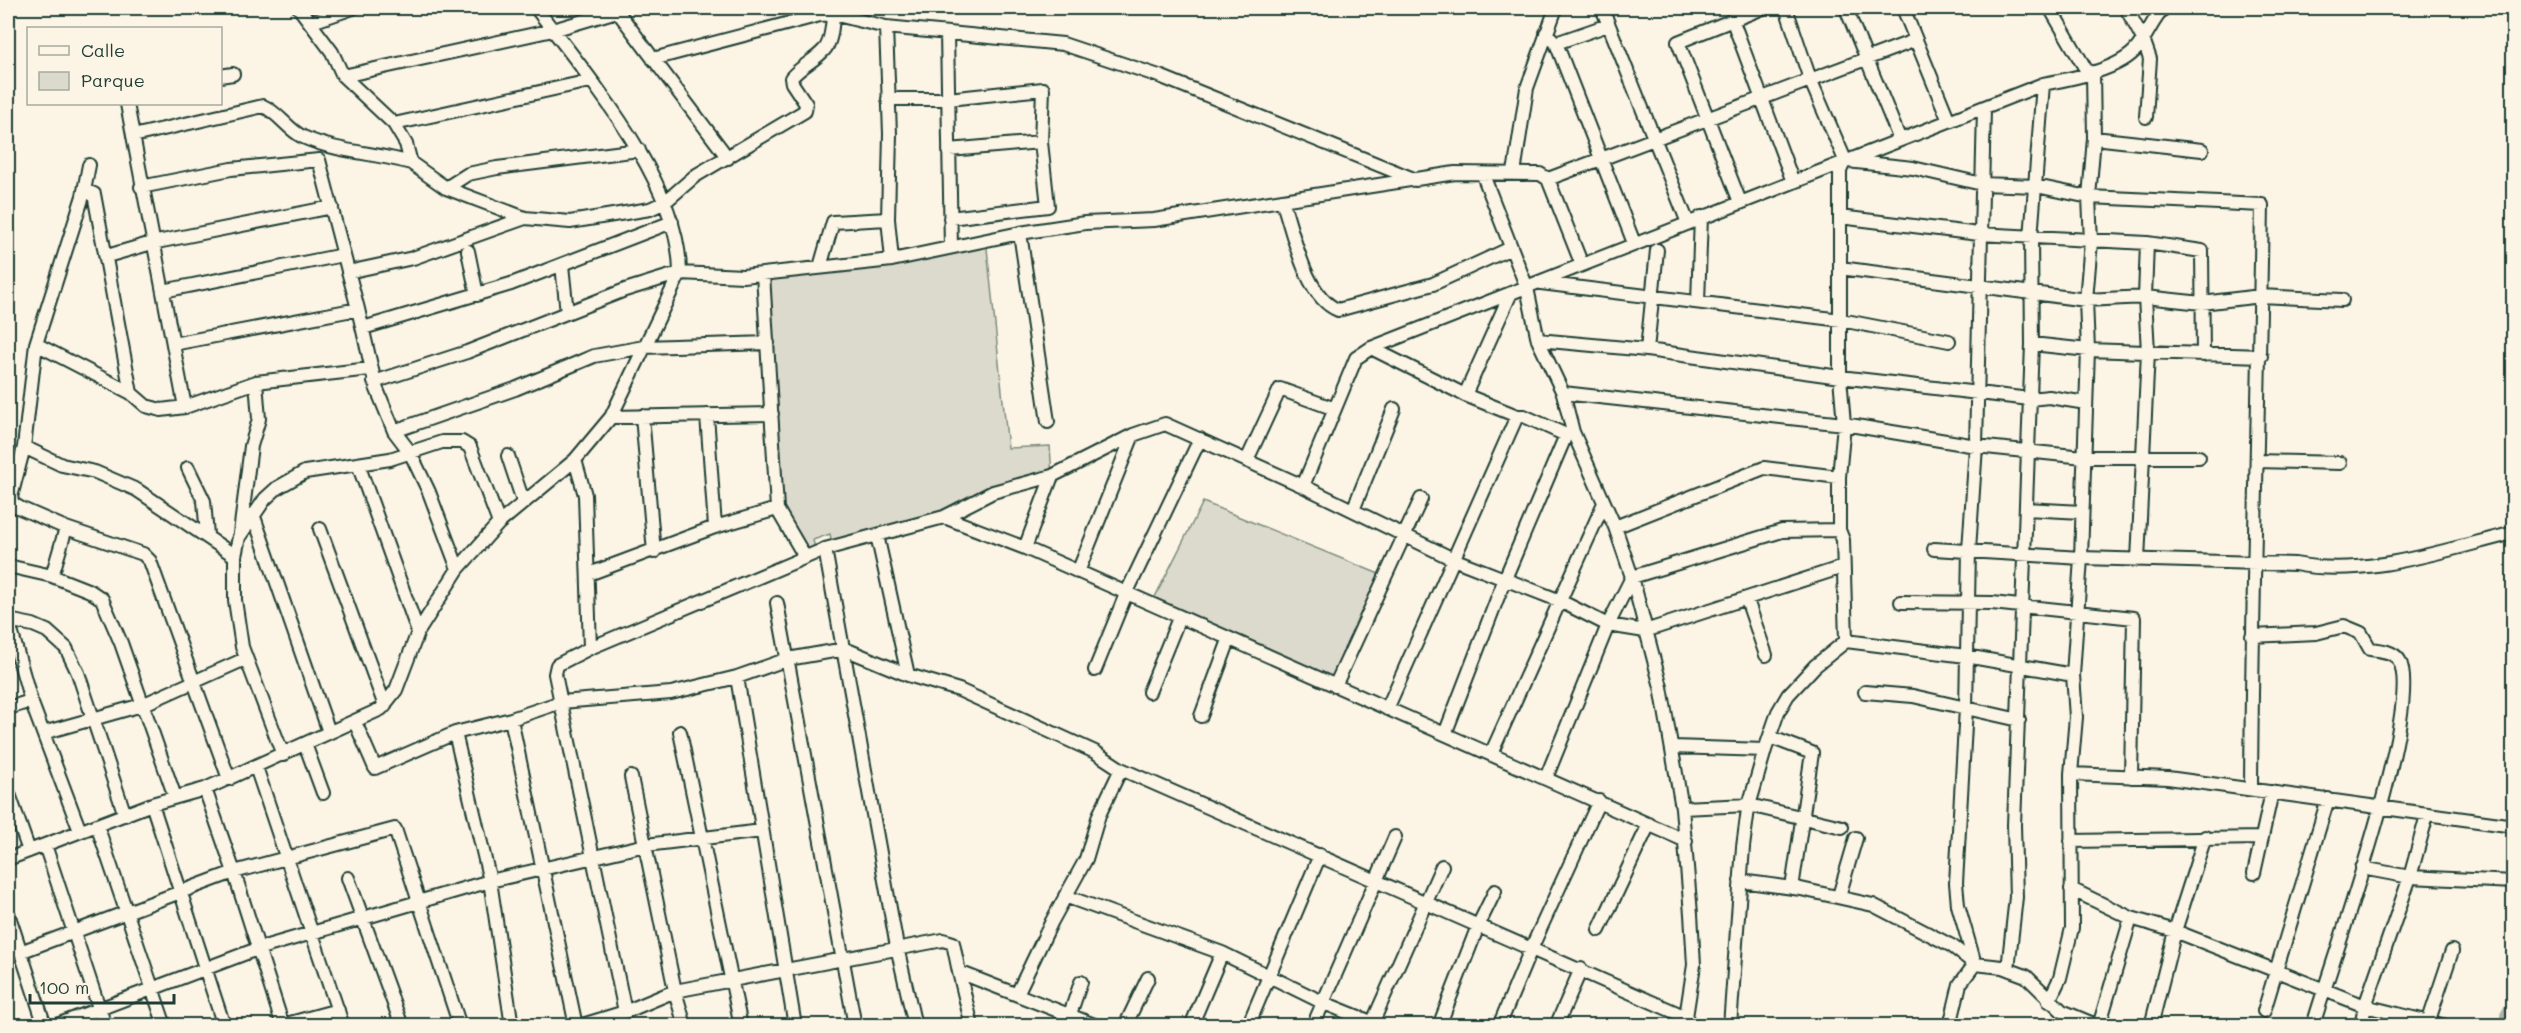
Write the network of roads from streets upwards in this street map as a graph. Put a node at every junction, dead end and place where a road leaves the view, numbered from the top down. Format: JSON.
{"nodes":[{"id":1,"x":299,"y":8,"type":"edge"},
{"id":2,"x":352,"y":8,"type":"edge"},
{"id":3,"x":536,"y":8,"type":"edge"},
{"id":4,"x":1556,"y":8,"type":"edge"},
{"id":5,"x":1602,"y":8,"type":"edge"},
{"id":6,"x":1762,"y":8,"type":"edge"},
{"id":7,"x":1786,"y":8,"type":"edge"},
{"id":8,"x":1902,"y":8,"type":"edge"},
{"id":9,"x":2050,"y":8,"type":"edge"},
{"id":10,"x":2126,"y":8,"type":"edge"},
{"id":11,"x":2164,"y":8,"type":"edge"},
{"id":12,"x":616,"y":9,"type":"edge"},
{"id":13,"x":833,"y":11,"type":"edge"},
{"id":14,"x":1847,"y":11,"type":"dead end"},
{"id":15,"x":1732,"y":20,"type":"junction"},
{"id":16,"x":312,"y":22,"type":"junction"},
{"id":17,"x":1608,"y":25,"type":"junction"},
{"id":18,"x":886,"y":27,"type":"junction"},
{"id":19,"x":553,"y":30,"type":"junction"},
{"id":20,"x":1546,"y":33,"type":"junction"},
{"id":21,"x":946,"y":34,"type":"junction"},
{"id":22,"x":2143,"y":39,"type":"junction"},
{"id":23,"x":1916,"y":40,"type":"junction"},
{"id":24,"x":1556,"y":44,"type":"junction"},
{"id":25,"x":653,"y":59,"type":"junction"},
{"id":26,"x":1866,"y":60,"type":"junction"},
{"id":27,"x":2091,"y":72,"type":"junction"},
{"id":28,"x":343,"y":76,"type":"junction"},
{"id":29,"x":1810,"y":79,"type":"junction"},
{"id":30,"x":590,"y":81,"type":"junction"},
{"id":31,"x":2043,"y":84,"type":"junction"},
{"id":32,"x":888,"y":99,"type":"junction"},
{"id":33,"x":948,"y":99,"type":"junction"},
{"id":34,"x":1759,"y":99,"type":"junction"},
{"id":35,"x":127,"y":105,"type":"edge"},
{"id":36,"x":1984,"y":109,"type":"junction"},
{"id":37,"x":2146,"y":117,"type":"dead end"},
{"id":38,"x":1707,"y":121,"type":"junction"},
{"id":39,"x":1949,"y":121,"type":"junction"},
{"id":40,"x":394,"y":124,"type":"junction"},
{"id":41,"x":133,"y":136,"type":"junction"},
{"id":42,"x":2094,"y":138,"type":"junction"},
{"id":43,"x":1653,"y":139,"type":"junction"},
{"id":44,"x":1900,"y":141,"type":"junction"},
{"id":45,"x":1041,"y":142,"type":"junction"},
{"id":46,"x":639,"y":150,"type":"junction"},
{"id":47,"x":949,"y":150,"type":"junction"},
{"id":48,"x":2202,"y":150,"type":"dead end"},
{"id":49,"x":728,"y":158,"type":"junction"},
{"id":50,"x":1600,"y":159,"type":"junction"},
{"id":51,"x":1845,"y":160,"type":"junction"},
{"id":52,"x":411,"y":163,"type":"junction"},
{"id":53,"x":89,"y":165,"type":"dead end"},
{"id":54,"x":1514,"y":173,"type":"junction"},
{"id":55,"x":1483,"y":175,"type":"junction"},
{"id":56,"x":1548,"y":179,"type":"junction"},
{"id":57,"x":1417,"y":181,"type":"junction"},
{"id":58,"x":1793,"y":183,"type":"junction"},
{"id":59,"x":1982,"y":184,"type":"junction"},
{"id":60,"x":2036,"y":186,"type":"junction"},
{"id":61,"x":141,"y":187,"type":"junction"},
{"id":62,"x":446,"y":188,"type":"junction"},
{"id":63,"x":83,"y":196,"type":"junction"},
{"id":64,"x":2089,"y":197,"type":"junction"},
{"id":65,"x":1282,"y":200,"type":"junction"},
{"id":66,"x":665,"y":202,"type":"junction"},
{"id":67,"x":1740,"y":202,"type":"junction"},
{"id":68,"x":332,"y":207,"type":"junction"},
{"id":69,"x":1701,"y":216,"type":"junction"},
{"id":70,"x":1840,"y":217,"type":"junction"},
{"id":71,"x":525,"y":218,"type":"junction"},
{"id":72,"x":950,"y":218,"type":"junction"},
{"id":73,"x":888,"y":219,"type":"junction"},
{"id":74,"x":672,"y":222,"type":"junction"},
{"id":75,"x":1688,"y":223,"type":"junction"},
{"id":76,"x":1020,"y":233,"type":"junction"},
{"id":77,"x":1979,"y":234,"type":"junction"},
{"id":78,"x":2031,"y":238,"type":"junction"},
{"id":79,"x":2091,"y":242,"type":"junction"},
{"id":80,"x":152,"y":243,"type":"junction"},
{"id":81,"x":1634,"y":243,"type":"junction"},
{"id":82,"x":2147,"y":243,"type":"junction"},
{"id":83,"x":951,"y":247,"type":"junction"},
{"id":84,"x":1511,"y":248,"type":"junction"},
{"id":85,"x":1657,"y":250,"type":"dead end"},
{"id":86,"x":468,"y":252,"type":"dead end"},
{"id":87,"x":343,"y":255,"type":"junction"},
{"id":88,"x":106,"y":256,"type":"junction"},
{"id":89,"x":892,"y":260,"type":"junction"},
{"id":90,"x":562,"y":265,"type":"junction"},
{"id":91,"x":1581,"y":265,"type":"junction"},
{"id":92,"x":820,"y":267,"type":"junction"},
{"id":93,"x":1840,"y":268,"type":"junction"},
{"id":94,"x":348,"y":272,"type":"junction"},
{"id":95,"x":680,"y":273,"type":"junction"},
{"id":96,"x":763,"y":274,"type":"junction"},
{"id":97,"x":1540,"y":283,"type":"junction"},
{"id":98,"x":1981,"y":285,"type":"junction"},
{"id":99,"x":1527,"y":288,"type":"junction"},
{"id":100,"x":162,"y":291,"type":"junction"},
{"id":101,"x":2031,"y":292,"type":"junction"},
{"id":102,"x":477,"y":295,"type":"junction"},
{"id":103,"x":1510,"y":295,"type":"junction"},
{"id":104,"x":1654,"y":296,"type":"junction"},
{"id":105,"x":2261,"y":296,"type":"junction"},
{"id":106,"x":2145,"y":297,"type":"junction"},
{"id":107,"x":2086,"y":300,"type":"junction"},
{"id":108,"x":2342,"y":300,"type":"dead end"},
{"id":109,"x":1698,"y":302,"type":"junction"},
{"id":110,"x":2202,"y":303,"type":"junction"},
{"id":111,"x":358,"y":309,"type":"junction"},
{"id":112,"x":567,"y":313,"type":"junction"},
{"id":113,"x":1841,"y":320,"type":"junction"},
{"id":114,"x":363,"y":328,"type":"junction"},
{"id":115,"x":1538,"y":340,"type":"junction"},
{"id":116,"x":1949,"y":341,"type":"dead end"},
{"id":117,"x":768,"y":343,"type":"junction"},
{"id":118,"x":36,"y":344,"type":"junction"},
{"id":119,"x":173,"y":344,"type":"junction"},
{"id":120,"x":2032,"y":345,"type":"junction"},
{"id":121,"x":644,"y":347,"type":"junction"},
{"id":122,"x":1371,"y":348,"type":"junction"},
{"id":123,"x":1647,"y":350,"type":"junction"},
{"id":124,"x":2088,"y":350,"type":"junction"},
{"id":125,"x":2148,"y":352,"type":"junction"},
{"id":126,"x":2203,"y":355,"type":"junction"},
{"id":127,"x":2261,"y":356,"type":"junction"},
{"id":128,"x":370,"y":369,"type":"junction"},
{"id":129,"x":1840,"y":377,"type":"junction"},
{"id":130,"x":256,"y":382,"type":"junction"},
{"id":131,"x":374,"y":382,"type":"junction"},
{"id":132,"x":1977,"y":392,"type":"junction"},
{"id":133,"x":131,"y":393,"type":"junction"},
{"id":134,"x":1563,"y":393,"type":"junction"},
{"id":135,"x":1466,"y":395,"type":"junction"},
{"id":136,"x":2030,"y":399,"type":"junction"},
{"id":137,"x":2086,"y":403,"type":"junction"},
{"id":138,"x":185,"y":407,"type":"junction"},
{"id":139,"x":1335,"y":409,"type":"junction"},
{"id":140,"x":1394,"y":409,"type":"dead end"},
{"id":141,"x":772,"y":414,"type":"junction"},
{"id":142,"x":707,"y":415,"type":"junction"},
{"id":143,"x":642,"y":416,"type":"junction"},
{"id":144,"x":1517,"y":416,"type":"junction"},
{"id":145,"x":611,"y":417,"type":"junction"},
{"id":146,"x":1048,"y":422,"type":"dead end"},
{"id":147,"x":1844,"y":424,"type":"junction"},
{"id":148,"x":394,"y":430,"type":"junction"},
{"id":149,"x":1569,"y":434,"type":"junction"},
{"id":150,"x":1133,"y":435,"type":"junction"},
{"id":151,"x":1200,"y":439,"type":"junction"},
{"id":152,"x":1976,"y":446,"type":"junction"},
{"id":153,"x":24,"y":447,"type":"junction"},
{"id":154,"x":2027,"y":451,"type":"junction"},
{"id":155,"x":411,"y":452,"type":"junction"},
{"id":156,"x":508,"y":456,"type":"dead end"},
{"id":157,"x":2084,"y":457,"type":"junction"},
{"id":158,"x":2141,"y":457,"type":"junction"},
{"id":159,"x":2199,"y":457,"type":"dead end"},
{"id":160,"x":575,"y":460,"type":"junction"},
{"id":161,"x":1247,"y":460,"type":"junction"},
{"id":162,"x":2258,"y":461,"type":"junction"},
{"id":163,"x":2340,"y":463,"type":"dead end"},
{"id":164,"x":358,"y":464,"type":"junction"},
{"id":165,"x":188,"y":468,"type":"dead end"},
{"id":166,"x":1052,"y":476,"type":"junction"},
{"id":167,"x":1839,"y":477,"type":"junction"},
{"id":168,"x":1303,"y":486,"type":"junction"},
{"id":169,"x":1421,"y":499,"type":"dead end"},
{"id":170,"x":523,"y":501,"type":"junction"},
{"id":171,"x":1604,"y":503,"type":"junction"},
{"id":172,"x":777,"y":509,"type":"junction"},
{"id":173,"x":2026,"y":509,"type":"junction"},
{"id":174,"x":1353,"y":510,"type":"junction"},
{"id":175,"x":2082,"y":512,"type":"junction"},
{"id":176,"x":248,"y":517,"type":"junction"},
{"id":177,"x":944,"y":517,"type":"junction"},
{"id":178,"x":499,"y":523,"type":"junction"},
{"id":179,"x":715,"y":527,"type":"junction"},
{"id":180,"x":1615,"y":527,"type":"junction"},
{"id":181,"x":66,"y":528,"type":"junction"},
{"id":182,"x":320,"y":529,"type":"dead end"},
{"id":183,"x":1839,"y":530,"type":"junction"},
{"id":184,"x":2514,"y":532,"type":"edge"},
{"id":185,"x":1403,"y":534,"type":"junction"},
{"id":186,"x":207,"y":535,"type":"junction"},
{"id":187,"x":877,"y":535,"type":"junction"},
{"id":188,"x":1025,"y":548,"type":"junction"},
{"id":189,"x":825,"y":549,"type":"junction"},
{"id":190,"x":1934,"y":549,"type":"dead end"},
{"id":191,"x":1969,"y":550,"type":"junction"},
{"id":192,"x":654,"y":552,"type":"junction"},
{"id":193,"x":2025,"y":554,"type":"junction"},
{"id":194,"x":235,"y":556,"type":"junction"},
{"id":195,"x":806,"y":557,"type":"junction"},
{"id":196,"x":2081,"y":558,"type":"junction"},
{"id":197,"x":1453,"y":559,"type":"junction"},
{"id":198,"x":2138,"y":560,"type":"junction"},
{"id":199,"x":2256,"y":563,"type":"junction"},
{"id":200,"x":8,"y":567,"type":"edge"},
{"id":201,"x":1843,"y":567,"type":"junction"},
{"id":202,"x":458,"y":569,"type":"junction"},
{"id":203,"x":1078,"y":572,"type":"junction"},
{"id":204,"x":589,"y":574,"type":"junction"},
{"id":205,"x":52,"y":576,"type":"junction"},
{"id":206,"x":1632,"y":577,"type":"junction"},
{"id":207,"x":1504,"y":581,"type":"junction"},
{"id":208,"x":1126,"y":594,"type":"junction"},
{"id":209,"x":1558,"y":600,"type":"junction"},
{"id":210,"x":1747,"y":600,"type":"junction"},
{"id":211,"x":1901,"y":602,"type":"dead end"},
{"id":212,"x":1968,"y":602,"type":"junction"},
{"id":213,"x":777,"y":603,"type":"dead end"},
{"id":214,"x":2023,"y":607,"type":"junction"},
{"id":215,"x":2079,"y":614,"type":"junction"},
{"id":216,"x":1179,"y":618,"type":"junction"},
{"id":217,"x":8,"y":620,"type":"edge"},
{"id":218,"x":1608,"y":625,"type":"junction"},
{"id":219,"x":1645,"y":631,"type":"junction"},
{"id":220,"x":418,"y":632,"type":"junction"},
{"id":221,"x":2252,"y":636,"type":"junction"},
{"id":222,"x":1229,"y":640,"type":"junction"},
{"id":223,"x":1846,"y":641,"type":"junction"},
{"id":224,"x":590,"y":648,"type":"junction"},
{"id":225,"x":845,"y":649,"type":"junction"},
{"id":226,"x":1766,"y":655,"type":"dead end"},
{"id":227,"x":1966,"y":656,"type":"junction"},
{"id":228,"x":245,"y":659,"type":"junction"},
{"id":229,"x":788,"y":659,"type":"junction"},
{"id":230,"x":2021,"y":666,"type":"junction"},
{"id":231,"x":1095,"y":670,"type":"dead end"},
{"id":232,"x":908,"y":675,"type":"junction"},
{"id":233,"x":2073,"y":675,"type":"junction"},
{"id":234,"x":736,"y":677,"type":"junction"},
{"id":235,"x":193,"y":685,"type":"junction"},
{"id":236,"x":1335,"y":686,"type":"junction"},
{"id":237,"x":1149,"y":692,"type":"dead end"},
{"id":238,"x":1865,"y":692,"type":"dead end"},
{"id":239,"x":31,"y":701,"type":"junction"},
{"id":240,"x":561,"y":702,"type":"junction"},
{"id":241,"x":142,"y":705,"type":"junction"},
{"id":242,"x":385,"y":706,"type":"junction"},
{"id":243,"x":8,"y":708,"type":"edge"},
{"id":244,"x":1966,"y":708,"type":"junction"},
{"id":245,"x":1387,"y":709,"type":"junction"},
{"id":246,"x":1201,"y":716,"type":"dead end"},
{"id":247,"x":511,"y":719,"type":"junction"},
{"id":248,"x":92,"y":720,"type":"junction"},
{"id":249,"x":2019,"y":720,"type":"junction"},
{"id":250,"x":355,"y":722,"type":"junction"},
{"id":251,"x":329,"y":732,"type":"junction"},
{"id":252,"x":680,"y":732,"type":"dead end"},
{"id":253,"x":43,"y":733,"type":"junction"},
{"id":254,"x":455,"y":733,"type":"junction"},
{"id":255,"x":1445,"y":734,"type":"junction"},
{"id":256,"x":1770,"y":737,"type":"junction"},
{"id":257,"x":305,"y":744,"type":"junction"},
{"id":258,"x":1673,"y":747,"type":"junction"},
{"id":259,"x":1765,"y":750,"type":"junction"},
{"id":260,"x":1491,"y":754,"type":"junction"},
{"id":261,"x":283,"y":755,"type":"junction"},
{"id":262,"x":256,"y":767,"type":"junction"},
{"id":263,"x":1121,"y":769,"type":"junction"},
{"id":264,"x":2071,"y":774,"type":"junction"},
{"id":265,"x":631,"y":777,"type":"dead end"},
{"id":266,"x":2131,"y":777,"type":"junction"},
{"id":267,"x":1546,"y":778,"type":"junction"},
{"id":268,"x":229,"y":779,"type":"junction"},
{"id":269,"x":205,"y":789,"type":"junction"},
{"id":270,"x":2252,"y":789,"type":"junction"},
{"id":271,"x":8,"y":791,"type":"edge"},
{"id":272,"x":2272,"y":792,"type":"junction"},
{"id":273,"x":323,"y":793,"type":"dead end"},
{"id":274,"x":175,"y":797,"type":"junction"},
{"id":275,"x":2328,"y":799,"type":"junction"},
{"id":276,"x":1599,"y":801,"type":"junction"},
{"id":277,"x":152,"y":804,"type":"junction"},
{"id":278,"x":1749,"y":805,"type":"junction"},
{"id":279,"x":2382,"y":806,"type":"junction"},
{"id":280,"x":1682,"y":808,"type":"junction"},
{"id":281,"x":125,"y":815,"type":"junction"},
{"id":282,"x":2427,"y":815,"type":"junction"},
{"id":283,"x":1802,"y":817,"type":"junction"},
{"id":284,"x":1649,"y":824,"type":"junction"},
{"id":285,"x":97,"y":825,"type":"junction"},
{"id":286,"x":2514,"y":825,"type":"edge"},
{"id":287,"x":1842,"y":827,"type":"dead end"},
{"id":288,"x":80,"y":831,"type":"junction"},
{"id":289,"x":762,"y":831,"type":"junction"},
{"id":290,"x":1395,"y":837,"type":"dead end"},
{"id":291,"x":2205,"y":837,"type":"junction"},
{"id":292,"x":1856,"y":838,"type":"dead end"},
{"id":293,"x":2262,"y":838,"type":"junction"},
{"id":294,"x":702,"y":839,"type":"junction"},
{"id":295,"x":1686,"y":841,"type":"junction"},
{"id":296,"x":2071,"y":841,"type":"junction"},
{"id":297,"x":45,"y":845,"type":"junction"},
{"id":298,"x":646,"y":845,"type":"junction"},
{"id":299,"x":29,"y":851,"type":"junction"},
{"id":300,"x":594,"y":855,"type":"junction"},
{"id":301,"x":1320,"y":855,"type":"junction"},
{"id":302,"x":288,"y":858,"type":"junction"},
{"id":303,"x":8,"y":859,"type":"edge"},
{"id":304,"x":1442,"y":866,"type":"dead end"},
{"id":305,"x":543,"y":867,"type":"junction"},
{"id":306,"x":2362,"y":868,"type":"junction"},
{"id":307,"x":234,"y":872,"type":"junction"},
{"id":308,"x":2254,"y":873,"type":"dead end"},
{"id":309,"x":2410,"y":877,"type":"junction"},
{"id":310,"x":348,"y":878,"type":"dead end"},
{"id":311,"x":490,"y":881,"type":"junction"},
{"id":312,"x":1740,"y":881,"type":"junction"},
{"id":313,"x":1377,"y":882,"type":"junction"},
{"id":314,"x":2514,"y":882,"type":"edge"},
{"id":315,"x":1792,"y":888,"type":"junction"},
{"id":316,"x":2071,"y":889,"type":"junction"},
{"id":317,"x":1495,"y":891,"type":"dead end"},
{"id":318,"x":180,"y":892,"type":"junction"},
{"id":319,"x":1065,"y":896,"type":"junction"},
{"id":320,"x":1839,"y":896,"type":"junction"},
{"id":321,"x":418,"y":902,"type":"junction"},
{"id":322,"x":1425,"y":902,"type":"junction"},
{"id":323,"x":128,"y":911,"type":"junction"},
{"id":324,"x":8,"y":913,"type":"edge"},
{"id":325,"x":2131,"y":918,"type":"junction"},
{"id":326,"x":362,"y":919,"type":"junction"},
{"id":327,"x":1478,"y":926,"type":"junction"},
{"id":328,"x":1599,"y":930,"type":"dead end"},
{"id":329,"x":2175,"y":931,"type":"junction"},
{"id":330,"x":74,"y":932,"type":"junction"},
{"id":331,"x":311,"y":932,"type":"junction"},
{"id":332,"x":897,"y":946,"type":"junction"},
{"id":333,"x":257,"y":949,"type":"junction"},
{"id":334,"x":1531,"y":949,"type":"junction"},
{"id":335,"x":2452,"y":951,"type":"dead end"},
{"id":336,"x":20,"y":952,"type":"junction"},
{"id":337,"x":1222,"y":953,"type":"junction"},
{"id":338,"x":843,"y":957,"type":"junction"},
{"id":339,"x":1975,"y":964,"type":"junction"},
{"id":340,"x":206,"y":967,"type":"junction"},
{"id":341,"x":785,"y":969,"type":"junction"},
{"id":342,"x":1581,"y":969,"type":"junction"},
{"id":343,"x":2008,"y":969,"type":"junction"},
{"id":344,"x":959,"y":972,"type":"junction"},
{"id":345,"x":2276,"y":972,"type":"junction"},
{"id":346,"x":1269,"y":977,"type":"junction"},
{"id":347,"x":1149,"y":978,"type":"dead end"},
{"id":348,"x":731,"y":980,"type":"junction"},
{"id":349,"x":1081,"y":982,"type":"dead end"},
{"id":350,"x":153,"y":988,"type":"junction"},
{"id":351,"x":2323,"y":988,"type":"junction"},
{"id":352,"x":675,"y":991,"type":"junction"},
{"id":353,"x":1017,"y":994,"type":"junction"},
{"id":354,"x":2049,"y":1001,"type":"junction"},
{"id":355,"x":1323,"y":1003,"type":"junction"},
{"id":356,"x":2365,"y":1006,"type":"junction"},
{"id":357,"x":99,"y":1009,"type":"junction"},
{"id":358,"x":338,"y":1010,"type":"junction"},
{"id":359,"x":2264,"y":1011,"type":"dead end"},
{"id":360,"x":625,"y":1012,"type":"junction"},
{"id":361,"x":1068,"y":1021,"type":"edge"},
{"id":362,"x":1684,"y":1021,"type":"edge"},
{"id":363,"x":1375,"y":1024,"type":"edge"},
{"id":364,"x":2427,"y":1024,"type":"edge"},
{"id":365,"x":281,"y":1025,"type":"edge"},
{"id":366,"x":45,"y":1026,"type":"edge"},
{"id":367,"x":54,"y":1026,"type":"edge"},
{"id":368,"x":105,"y":1026,"type":"edge"},
{"id":369,"x":165,"y":1026,"type":"edge"},
{"id":370,"x":224,"y":1026,"type":"edge"},
{"id":371,"x":343,"y":1026,"type":"edge"},
{"id":372,"x":402,"y":1026,"type":"edge"},
{"id":373,"x":460,"y":1026,"type":"edge"},
{"id":374,"x":512,"y":1026,"type":"edge"},
{"id":375,"x":578,"y":1026,"type":"edge"},
{"id":376,"x":686,"y":1026,"type":"edge"},
{"id":377,"x":741,"y":1026,"type":"edge"},
{"id":378,"x":795,"y":1026,"type":"edge"},
{"id":379,"x":855,"y":1026,"type":"edge"},
{"id":380,"x":915,"y":1026,"type":"edge"},
{"id":381,"x":972,"y":1026,"type":"edge"},
{"id":382,"x":1097,"y":1026,"type":"edge"},
{"id":383,"x":1125,"y":1026,"type":"edge"},
{"id":384,"x":1191,"y":1026,"type":"edge"},
{"id":385,"x":1248,"y":1026,"type":"edge"},
{"id":386,"x":1313,"y":1026,"type":"edge"},
{"id":387,"x":1439,"y":1026,"type":"edge"},
{"id":388,"x":1499,"y":1026,"type":"edge"},
{"id":389,"x":1556,"y":1026,"type":"edge"},
{"id":390,"x":1730,"y":1026,"type":"edge"},
{"id":391,"x":1950,"y":1026,"type":"edge"},
{"id":392,"x":2098,"y":1026,"type":"edge"},
{"id":393,"x":2151,"y":1026,"type":"edge"},
{"id":394,"x":2313,"y":1026,"type":"edge"},
{"id":395,"x":2361,"y":1026,"type":"edge"},
{"id":396,"x":2446,"y":1026,"type":"edge"}],
"edges":[{"from":1,"to":16,"type":"street"},
{"from":2,"to":16,"type":"street"},
{"from":3,"to":19,"type":"street"},
{"from":4,"to":20,"type":"street"},
{"from":5,"to":17,"type":"street"},
{"from":6,"to":15,"type":"street"},
{"from":7,"to":29,"type":"street"},
{"from":8,"to":23,"type":"street"},
{"from":9,"to":27,"type":"street"},
{"from":10,"to":22,"type":"street"},
{"from":11,"to":22,"type":"street"},
{"from":12,"to":19,"type":"street"},
{"from":12,"to":25,"type":"street"},
{"from":13,"to":18,"type":"street"},
{"from":13,"to":25,"type":"street"},
{"from":13,"to":49,"type":"street"},
{"from":14,"to":26,"type":"street"},
{"from":15,"to":34,"type":"street"},
{"from":15,"to":38,"type":"street"},
{"from":16,"to":28,"type":"street"},
{"from":17,"to":24,"type":"street"},
{"from":17,"to":43,"type":"street"},
{"from":18,"to":21,"type":"street"},
{"from":18,"to":32,"type":"street"},
{"from":19,"to":28,"type":"street"},
{"from":19,"to":30,"type":"street"},
{"from":20,"to":24,"type":"street"},
{"from":20,"to":54,"type":"street"},
{"from":21,"to":33,"type":"street"},
{"from":21,"to":57,"type":"street"},
{"from":22,"to":27,"type":"street"},
{"from":22,"to":37,"type":"street"},
{"from":23,"to":26,"type":"street"},
{"from":23,"to":39,"type":"street"},
{"from":24,"to":50,"type":"street"},
{"from":25,"to":49,"type":"street"},
{"from":26,"to":29,"type":"street"},
{"from":26,"to":44,"type":"street"},
{"from":27,"to":31,"type":"street"},
{"from":27,"to":42,"type":"street"},
{"from":28,"to":40,"type":"street"},
{"from":29,"to":34,"type":"street"},
{"from":29,"to":51,"type":"street"},
{"from":30,"to":40,"type":"street"},
{"from":30,"to":46,"type":"street"},
{"from":31,"to":36,"type":"street"},
{"from":31,"to":60,"type":"street"},
{"from":32,"to":33,"type":"street"},
{"from":32,"to":73,"type":"street"},
{"from":33,"to":45,"type":"street"},
{"from":33,"to":47,"type":"street"},
{"from":34,"to":38,"type":"street"},
{"from":34,"to":58,"type":"street"},
{"from":35,"to":41,"type":"street"},
{"from":36,"to":39,"type":"street"},
{"from":36,"to":59,"type":"street"},
{"from":38,"to":43,"type":"street"},
{"from":38,"to":67,"type":"street"},
{"from":39,"to":44,"type":"street"},
{"from":40,"to":52,"type":"street"},
{"from":41,"to":52,"type":"street"},
{"from":41,"to":61,"type":"street"},
{"from":42,"to":48,"type":"street"},
{"from":42,"to":64,"type":"street"},
{"from":43,"to":50,"type":"street"},
{"from":43,"to":75,"type":"street"},
{"from":44,"to":51,"type":"street"},
{"from":45,"to":47,"type":"street"},
{"from":45,"to":72,"type":"street"},
{"from":46,"to":62,"type":"street"},
{"from":46,"to":66,"type":"street"},
{"from":47,"to":72,"type":"street"},
{"from":49,"to":66,"type":"street"},
{"from":50,"to":56,"type":"street"},
{"from":50,"to":81,"type":"street"},
{"from":51,"to":58,"type":"street"},
{"from":51,"to":59,"type":"street"},
{"from":51,"to":70,"type":"street"},
{"from":52,"to":62,"type":"street"},
{"from":53,"to":63,"type":"street"},
{"from":54,"to":55,"type":"street"},
{"from":54,"to":56,"type":"street"},
{"from":55,"to":57,"type":"street"},
{"from":55,"to":84,"type":"street"},
{"from":56,"to":91,"type":"street"},
{"from":57,"to":65,"type":"street"},
{"from":58,"to":67,"type":"street"},
{"from":59,"to":60,"type":"street"},
{"from":59,"to":77,"type":"street"},
{"from":60,"to":64,"type":"street"},
{"from":60,"to":78,"type":"street"},
{"from":61,"to":68,"type":"street"},
{"from":61,"to":80,"type":"street"},
{"from":62,"to":71,"type":"street"},
{"from":63,"to":88,"type":"street"},
{"from":63,"to":118,"type":"street"},
{"from":64,"to":79,"type":"street"},
{"from":64,"to":105,"type":"street"},
{"from":65,"to":76,"type":"street"},
{"from":65,"to":84,"type":"street"},
{"from":66,"to":71,"type":"street"},
{"from":66,"to":74,"type":"street"},
{"from":67,"to":69,"type":"street"},
{"from":68,"to":80,"type":"street"},
{"from":68,"to":87,"type":"street"},
{"from":69,"to":75,"type":"street"},
{"from":69,"to":109,"type":"street"},
{"from":70,"to":77,"type":"street"},
{"from":70,"to":93,"type":"street"},
{"from":71,"to":94,"type":"street"},
{"from":72,"to":83,"type":"street"},
{"from":73,"to":89,"type":"street"},
{"from":73,"to":92,"type":"street"},
{"from":74,"to":90,"type":"street"},
{"from":74,"to":95,"type":"street"},
{"from":75,"to":81,"type":"street"},
{"from":76,"to":83,"type":"street"},
{"from":76,"to":146,"type":"street"},
{"from":77,"to":78,"type":"street"},
{"from":77,"to":98,"type":"street"},
{"from":78,"to":79,"type":"street"},
{"from":78,"to":101,"type":"street"},
{"from":79,"to":82,"type":"street"},
{"from":79,"to":107,"type":"street"},
{"from":80,"to":88,"type":"street"},
{"from":80,"to":100,"type":"street"},
{"from":81,"to":91,"type":"street"},
{"from":82,"to":106,"type":"street"},
{"from":82,"to":110,"type":"street"},
{"from":83,"to":89,"type":"street"},
{"from":84,"to":99,"type":"street"},
{"from":85,"to":104,"type":"street"},
{"from":86,"to":102,"type":"street"},
{"from":87,"to":94,"type":"street"},
{"from":87,"to":100,"type":"street"},
{"from":88,"to":133,"type":"street"},
{"from":89,"to":92,"type":"street"},
{"from":90,"to":102,"type":"street"},
{"from":90,"to":112,"type":"street"},
{"from":91,"to":97,"type":"street"},
{"from":92,"to":96,"type":"street"},
{"from":93,"to":98,"type":"street"},
{"from":93,"to":113,"type":"street"},
{"from":94,"to":111,"type":"street"},
{"from":95,"to":96,"type":"street"},
{"from":95,"to":112,"type":"street"},
{"from":95,"to":121,"type":"street"},
{"from":96,"to":117,"type":"street"},
{"from":97,"to":99,"type":"street"},
{"from":97,"to":104,"type":"street"},
{"from":98,"to":101,"type":"street"},
{"from":98,"to":132,"type":"street"},
{"from":99,"to":103,"type":"street"},
{"from":99,"to":115,"type":"street"},
{"from":100,"to":119,"type":"street"},
{"from":101,"to":107,"type":"street"},
{"from":101,"to":120,"type":"street"},
{"from":102,"to":114,"type":"street"},
{"from":103,"to":122,"type":"street"},
{"from":103,"to":135,"type":"street"},
{"from":104,"to":109,"type":"street"},
{"from":104,"to":123,"type":"street"},
{"from":105,"to":108,"type":"street"},
{"from":105,"to":110,"type":"street"},
{"from":105,"to":127,"type":"street"},
{"from":106,"to":107,"type":"street"},
{"from":106,"to":110,"type":"street"},
{"from":106,"to":125,"type":"street"},
{"from":107,"to":124,"type":"street"},
{"from":109,"to":113,"type":"street"},
{"from":110,"to":126,"type":"street"},
{"from":111,"to":114,"type":"street"},
{"from":111,"to":119,"type":"street"},
{"from":112,"to":131,"type":"street"},
{"from":113,"to":116,"type":"street"},
{"from":113,"to":129,"type":"street"},
{"from":114,"to":128,"type":"street"},
{"from":115,"to":123,"type":"street"},
{"from":115,"to":134,"type":"street"},
{"from":117,"to":121,"type":"street"},
{"from":117,"to":141,"type":"street"},
{"from":118,"to":133,"type":"street"},
{"from":118,"to":153,"type":"street"},
{"from":119,"to":138,"type":"street"},
{"from":120,"to":124,"type":"street"},
{"from":120,"to":136,"type":"street"},
{"from":121,"to":145,"type":"street"},
{"from":121,"to":148,"type":"street"},
{"from":122,"to":135,"type":"street"},
{"from":122,"to":139,"type":"street"},
{"from":123,"to":129,"type":"street"},
{"from":124,"to":125,"type":"street"},
{"from":124,"to":137,"type":"street"},
{"from":125,"to":126,"type":"street"},
{"from":125,"to":158,"type":"street"},
{"from":126,"to":127,"type":"street"},
{"from":127,"to":162,"type":"street"},
{"from":128,"to":130,"type":"street"},
{"from":128,"to":131,"type":"street"},
{"from":129,"to":132,"type":"street"},
{"from":129,"to":147,"type":"street"},
{"from":130,"to":138,"type":"street"},
{"from":130,"to":176,"type":"street"},
{"from":131,"to":148,"type":"street"},
{"from":132,"to":136,"type":"street"},
{"from":132,"to":152,"type":"street"},
{"from":133,"to":138,"type":"street"},
{"from":134,"to":147,"type":"street"},
{"from":134,"to":149,"type":"street"},
{"from":135,"to":144,"type":"street"},
{"from":136,"to":137,"type":"street"},
{"from":136,"to":154,"type":"street"},
{"from":137,"to":157,"type":"street"},
{"from":139,"to":161,"type":"street"},
{"from":139,"to":168,"type":"street"},
{"from":140,"to":174,"type":"street"},
{"from":141,"to":142,"type":"street"},
{"from":141,"to":172,"type":"street"},
{"from":142,"to":143,"type":"street"},
{"from":142,"to":179,"type":"street"},
{"from":143,"to":145,"type":"street"},
{"from":143,"to":192,"type":"street"},
{"from":144,"to":149,"type":"street"},
{"from":144,"to":197,"type":"street"},
{"from":145,"to":160,"type":"street"},
{"from":147,"to":152,"type":"street"},
{"from":147,"to":167,"type":"street"},
{"from":148,"to":155,"type":"street"},
{"from":149,"to":171,"type":"street"},
{"from":149,"to":207,"type":"street"},
{"from":150,"to":151,"type":"street"},
{"from":150,"to":166,"type":"street"},
{"from":150,"to":203,"type":"street"},
{"from":151,"to":161,"type":"street"},
{"from":151,"to":208,"type":"street"},
{"from":152,"to":154,"type":"street"},
{"from":152,"to":191,"type":"street"},
{"from":153,"to":181,"type":"street"},
{"from":153,"to":186,"type":"street"},
{"from":154,"to":157,"type":"street"},
{"from":154,"to":173,"type":"street"},
{"from":155,"to":164,"type":"street"},
{"from":155,"to":178,"type":"street"},
{"from":155,"to":202,"type":"street"},
{"from":156,"to":170,"type":"street"},
{"from":157,"to":158,"type":"street"},
{"from":157,"to":175,"type":"street"},
{"from":158,"to":159,"type":"street"},
{"from":158,"to":198,"type":"street"},
{"from":160,"to":170,"type":"street"},
{"from":160,"to":204,"type":"street"},
{"from":161,"to":168,"type":"street"},
{"from":162,"to":163,"type":"street"},
{"from":162,"to":199,"type":"street"},
{"from":164,"to":176,"type":"street"},
{"from":164,"to":220,"type":"street"},
{"from":165,"to":186,"type":"street"},
{"from":166,"to":177,"type":"street"},
{"from":166,"to":188,"type":"street"},
{"from":167,"to":180,"type":"street"},
{"from":167,"to":183,"type":"street"},
{"from":168,"to":174,"type":"street"},
{"from":169,"to":185,"type":"street"},
{"from":170,"to":178,"type":"street"},
{"from":171,"to":180,"type":"street"},
{"from":171,"to":209,"type":"street"},
{"from":172,"to":179,"type":"street"},
{"from":172,"to":195,"type":"street"},
{"from":173,"to":175,"type":"street"},
{"from":173,"to":193,"type":"street"},
{"from":174,"to":185,"type":"street"},
{"from":175,"to":196,"type":"street"},
{"from":176,"to":194,"type":"street"},
{"from":176,"to":251,"type":"street"},
{"from":177,"to":187,"type":"street"},
{"from":177,"to":188,"type":"street"},
{"from":178,"to":202,"type":"street"},
{"from":179,"to":192,"type":"street"},
{"from":180,"to":206,"type":"street"},
{"from":181,"to":205,"type":"street"},
{"from":181,"to":235,"type":"street"},
{"from":182,"to":242,"type":"street"},
{"from":183,"to":201,"type":"street"},
{"from":183,"to":206,"type":"street"},
{"from":184,"to":199,"type":"street"},
{"from":185,"to":197,"type":"street"},
{"from":185,"to":236,"type":"street"},
{"from":186,"to":194,"type":"street"},
{"from":187,"to":189,"type":"street"},
{"from":187,"to":232,"type":"street"},
{"from":188,"to":203,"type":"street"},
{"from":189,"to":195,"type":"street"},
{"from":189,"to":225,"type":"street"},
{"from":190,"to":191,"type":"street"},
{"from":191,"to":193,"type":"street"},
{"from":191,"to":212,"type":"street"},
{"from":192,"to":204,"type":"street"},
{"from":193,"to":196,"type":"street"},
{"from":193,"to":214,"type":"street"},
{"from":194,"to":228,"type":"street"},
{"from":195,"to":224,"type":"street"},
{"from":196,"to":198,"type":"street"},
{"from":196,"to":215,"type":"street"},
{"from":197,"to":207,"type":"street"},
{"from":197,"to":245,"type":"street"},
{"from":198,"to":199,"type":"street"},
{"from":199,"to":221,"type":"street"},
{"from":200,"to":205,"type":"street"},
{"from":201,"to":210,"type":"street"},
{"from":201,"to":223,"type":"street"},
{"from":202,"to":220,"type":"street"},
{"from":203,"to":208,"type":"street"},
{"from":204,"to":224,"type":"street"},
{"from":205,"to":241,"type":"street"},
{"from":206,"to":218,"type":"street"},
{"from":206,"to":219,"type":"street"},
{"from":207,"to":209,"type":"street"},
{"from":207,"to":255,"type":"street"},
{"from":208,"to":216,"type":"street"},
{"from":208,"to":231,"type":"street"},
{"from":209,"to":218,"type":"street"},
{"from":209,"to":260,"type":"street"},
{"from":210,"to":219,"type":"street"},
{"from":210,"to":226,"type":"street"},
{"from":211,"to":212,"type":"street"},
{"from":212,"to":214,"type":"street"},
{"from":212,"to":227,"type":"street"},
{"from":213,"to":229,"type":"street"},
{"from":214,"to":215,"type":"street"},
{"from":214,"to":230,"type":"street"},
{"from":215,"to":233,"type":"street"},
{"from":215,"to":266,"type":"street"},
{"from":216,"to":222,"type":"street"},
{"from":216,"to":237,"type":"street"},
{"from":217,"to":239,"type":"street"},
{"from":217,"to":248,"type":"street"},
{"from":218,"to":219,"type":"street"},
{"from":218,"to":267,"type":"street"},
{"from":219,"to":258,"type":"street"},
{"from":220,"to":242,"type":"street"},
{"from":221,"to":270,"type":"street"},
{"from":221,"to":279,"type":"street"},
{"from":222,"to":236,"type":"street"},
{"from":222,"to":246,"type":"street"},
{"from":223,"to":227,"type":"street"},
{"from":223,"to":256,"type":"street"},
{"from":224,"to":240,"type":"street"},
{"from":225,"to":229,"type":"street"},
{"from":225,"to":232,"type":"street"},
{"from":225,"to":332,"type":"street"},
{"from":227,"to":230,"type":"street"},
{"from":227,"to":244,"type":"street"},
{"from":228,"to":235,"type":"street"},
{"from":228,"to":261,"type":"street"},
{"from":229,"to":234,"type":"street"},
{"from":229,"to":338,"type":"street"},
{"from":230,"to":233,"type":"street"},
{"from":230,"to":249,"type":"street"},
{"from":232,"to":263,"type":"street"},
{"from":233,"to":264,"type":"street"},
{"from":234,"to":240,"type":"street"},
{"from":234,"to":289,"type":"street"},
{"from":235,"to":241,"type":"street"},
{"from":235,"to":268,"type":"street"},
{"from":236,"to":245,"type":"street"},
{"from":238,"to":244,"type":"street"},
{"from":239,"to":243,"type":"street"},
{"from":239,"to":253,"type":"street"},
{"from":240,"to":247,"type":"street"},
{"from":240,"to":300,"type":"street"},
{"from":241,"to":248,"type":"street"},
{"from":241,"to":274,"type":"street"},
{"from":242,"to":250,"type":"street"},
{"from":244,"to":249,"type":"street"},
{"from":244,"to":339,"type":"street"},
{"from":245,"to":255,"type":"street"},
{"from":247,"to":254,"type":"street"},
{"from":247,"to":305,"type":"street"},
{"from":248,"to":253,"type":"street"},
{"from":248,"to":281,"type":"street"},
{"from":249,"to":343,"type":"street"},
{"from":250,"to":251,"type":"street"},
{"from":250,"to":254,"type":"street"},
{"from":251,"to":257,"type":"street"},
{"from":252,"to":294,"type":"street"},
{"from":253,"to":288,"type":"street"},
{"from":254,"to":311,"type":"street"},
{"from":255,"to":260,"type":"street"},
{"from":256,"to":259,"type":"street"},
{"from":256,"to":283,"type":"street"},
{"from":257,"to":261,"type":"street"},
{"from":257,"to":273,"type":"street"},
{"from":258,"to":259,"type":"street"},
{"from":258,"to":280,"type":"street"},
{"from":259,"to":278,"type":"street"},
{"from":260,"to":267,"type":"street"},
{"from":261,"to":262,"type":"street"},
{"from":262,"to":268,"type":"street"},
{"from":262,"to":302,"type":"street"},
{"from":263,"to":301,"type":"street"},
{"from":263,"to":319,"type":"street"},
{"from":264,"to":266,"type":"street"},
{"from":264,"to":296,"type":"street"},
{"from":265,"to":298,"type":"street"},
{"from":266,"to":270,"type":"street"},
{"from":267,"to":276,"type":"street"},
{"from":268,"to":269,"type":"street"},
{"from":269,"to":274,"type":"street"},
{"from":269,"to":307,"type":"street"},
{"from":270,"to":272,"type":"street"},
{"from":271,"to":299,"type":"street"},
{"from":272,"to":275,"type":"street"},
{"from":272,"to":293,"type":"street"},
{"from":274,"to":277,"type":"street"},
{"from":275,"to":279,"type":"street"},
{"from":275,"to":345,"type":"street"},
{"from":276,"to":284,"type":"street"},
{"from":276,"to":334,"type":"street"},
{"from":277,"to":281,"type":"street"},
{"from":277,"to":318,"type":"street"},
{"from":278,"to":280,"type":"street"},
{"from":278,"to":283,"type":"street"},
{"from":278,"to":312,"type":"street"},
{"from":279,"to":282,"type":"street"},
{"from":279,"to":306,"type":"street"},
{"from":280,"to":295,"type":"street"},
{"from":281,"to":285,"type":"street"},
{"from":282,"to":286,"type":"street"},
{"from":282,"to":309,"type":"street"},
{"from":283,"to":287,"type":"street"},
{"from":283,"to":315,"type":"street"},
{"from":284,"to":295,"type":"street"},
{"from":284,"to":328,"type":"street"},
{"from":285,"to":288,"type":"street"},
{"from":285,"to":323,"type":"street"},
{"from":288,"to":297,"type":"street"},
{"from":289,"to":294,"type":"street"},
{"from":289,"to":341,"type":"street"},
{"from":290,"to":313,"type":"street"},
{"from":291,"to":293,"type":"street"},
{"from":291,"to":296,"type":"street"},
{"from":291,"to":329,"type":"street"},
{"from":292,"to":320,"type":"street"},
{"from":293,"to":308,"type":"street"},
{"from":294,"to":298,"type":"street"},
{"from":294,"to":348,"type":"street"},
{"from":295,"to":362,"type":"street"},
{"from":296,"to":316,"type":"street"},
{"from":297,"to":299,"type":"street"},
{"from":297,"to":330,"type":"street"},
{"from":298,"to":300,"type":"street"},
{"from":298,"to":352,"type":"street"},
{"from":299,"to":303,"type":"street"},
{"from":300,"to":305,"type":"street"},
{"from":300,"to":360,"type":"street"},
{"from":301,"to":313,"type":"street"},
{"from":301,"to":346,"type":"street"},
{"from":302,"to":307,"type":"street"},
{"from":302,"to":321,"type":"street"},
{"from":302,"to":331,"type":"street"},
{"from":304,"to":322,"type":"street"},
{"from":305,"to":311,"type":"street"},
{"from":305,"to":375,"type":"street"},
{"from":306,"to":309,"type":"street"},
{"from":306,"to":351,"type":"street"},
{"from":307,"to":318,"type":"street"},
{"from":307,"to":333,"type":"street"},
{"from":309,"to":314,"type":"street"},
{"from":309,"to":356,"type":"street"},
{"from":310,"to":326,"type":"street"},
{"from":311,"to":321,"type":"street"},
{"from":311,"to":374,"type":"street"},
{"from":312,"to":315,"type":"street"},
{"from":312,"to":390,"type":"street"},
{"from":313,"to":322,"type":"street"},
{"from":313,"to":355,"type":"street"},
{"from":315,"to":320,"type":"street"},
{"from":316,"to":325,"type":"street"},
{"from":316,"to":354,"type":"street"},
{"from":317,"to":327,"type":"street"},
{"from":318,"to":323,"type":"street"},
{"from":318,"to":340,"type":"street"},
{"from":319,"to":337,"type":"street"},
{"from":319,"to":353,"type":"street"},
{"from":320,"to":339,"type":"street"},
{"from":321,"to":326,"type":"street"},
{"from":321,"to":373,"type":"street"},
{"from":322,"to":327,"type":"street"},
{"from":322,"to":363,"type":"street"},
{"from":323,"to":330,"type":"street"},
{"from":323,"to":350,"type":"street"},
{"from":324,"to":336,"type":"street"},
{"from":325,"to":329,"type":"street"},
{"from":325,"to":392,"type":"street"},
{"from":326,"to":331,"type":"street"},
{"from":326,"to":372,"type":"street"},
{"from":327,"to":334,"type":"street"},
{"from":327,"to":387,"type":"street"},
{"from":329,"to":345,"type":"street"},
{"from":329,"to":393,"type":"street"},
{"from":330,"to":336,"type":"street"},
{"from":330,"to":357,"type":"street"},
{"from":331,"to":333,"type":"street"},
{"from":331,"to":358,"type":"street"},
{"from":332,"to":338,"type":"street"},
{"from":332,"to":344,"type":"street"},
{"from":332,"to":380,"type":"street"},
{"from":333,"to":340,"type":"street"},
{"from":333,"to":365,"type":"street"},
{"from":334,"to":342,"type":"street"},
{"from":334,"to":388,"type":"street"},
{"from":335,"to":364,"type":"street"},
{"from":336,"to":366,"type":"street"},
{"from":337,"to":346,"type":"street"},
{"from":337,"to":384,"type":"street"},
{"from":338,"to":341,"type":"street"},
{"from":338,"to":379,"type":"street"},
{"from":339,"to":343,"type":"street"},
{"from":339,"to":391,"type":"street"},
{"from":340,"to":350,"type":"street"},
{"from":340,"to":370,"type":"street"},
{"from":341,"to":348,"type":"street"},
{"from":341,"to":378,"type":"street"},
{"from":342,"to":362,"type":"street"},
{"from":342,"to":389,"type":"street"},
{"from":343,"to":354,"type":"street"},
{"from":344,"to":353,"type":"street"},
{"from":344,"to":381,"type":"street"},
{"from":345,"to":351,"type":"street"},
{"from":345,"to":359,"type":"street"},
{"from":346,"to":355,"type":"street"},
{"from":346,"to":385,"type":"street"},
{"from":347,"to":383,"type":"street"},
{"from":348,"to":352,"type":"street"},
{"from":348,"to":377,"type":"street"},
{"from":349,"to":361,"type":"street"},
{"from":350,"to":357,"type":"street"},
{"from":350,"to":369,"type":"street"},
{"from":351,"to":356,"type":"street"},
{"from":351,"to":394,"type":"street"},
{"from":352,"to":360,"type":"street"},
{"from":352,"to":376,"type":"street"},
{"from":353,"to":361,"type":"street"},
{"from":354,"to":392,"type":"street"},
{"from":355,"to":363,"type":"street"},
{"from":355,"to":386,"type":"street"},
{"from":356,"to":364,"type":"street"},
{"from":356,"to":395,"type":"street"},
{"from":357,"to":367,"type":"street"},
{"from":357,"to":368,"type":"street"},
{"from":358,"to":365,"type":"street"},
{"from":358,"to":371,"type":"street"},
{"from":360,"to":375,"type":"street"},
{"from":361,"to":382,"type":"street"},
{"from":364,"to":396,"type":"street"}]}
